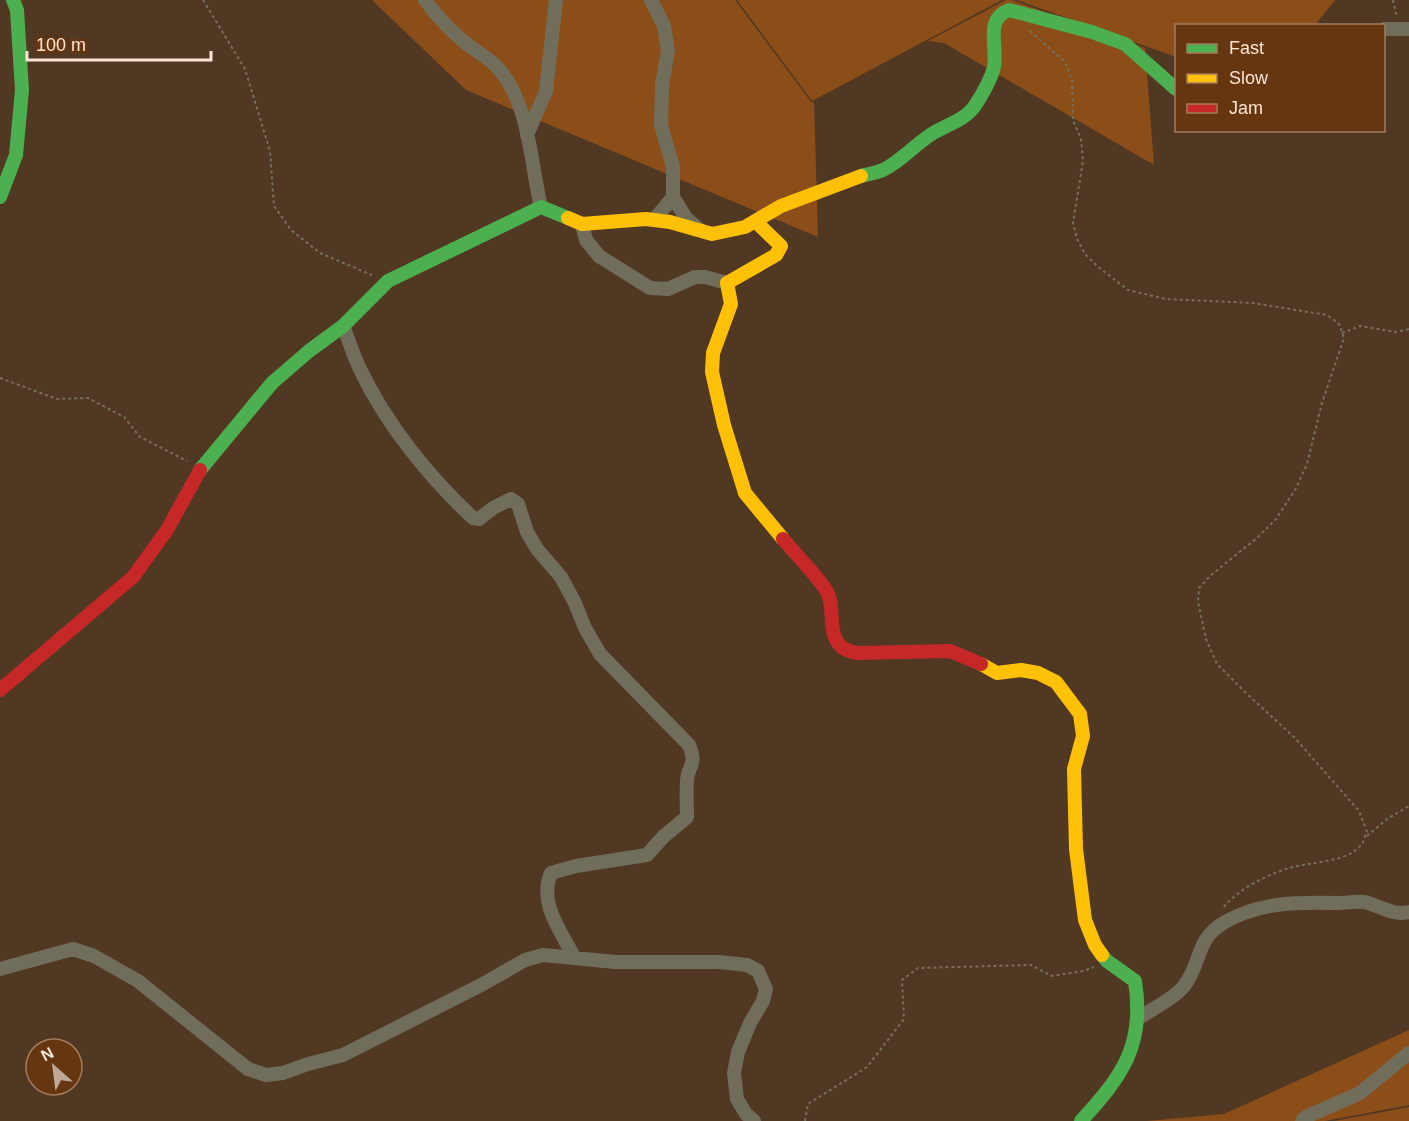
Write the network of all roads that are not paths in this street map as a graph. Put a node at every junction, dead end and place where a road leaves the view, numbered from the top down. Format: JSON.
{"nodes":[{"id":1,"x":13,"y":0,"type":"edge"},
{"id":2,"x":425,"y":0,"type":"edge"},
{"id":3,"x":556,"y":0,"type":"edge"},
{"id":4,"x":651,"y":0,"type":"edge"},
{"id":5,"x":1385,"y":29,"type":"edge"},
{"id":6,"x":1404,"y":29,"type":"edge"},
{"id":7,"x":1175,"y":88,"type":"edge"},
{"id":8,"x":22,"y":90,"type":"junction"},
{"id":9,"x":527,"y":135,"type":"junction"},
{"id":10,"x":0,"y":168,"type":"edge"},
{"id":11,"x":0,"y":197,"type":"edge"},
{"id":12,"x":673,"y":197,"type":"junction"},
{"id":13,"x":541,"y":207,"type":"junction"},
{"id":14,"x":654,"y":220,"type":"junction"},
{"id":15,"x":755,"y":221,"type":"junction"},
{"id":16,"x":582,"y":224,"type":"junction"},
{"id":17,"x":704,"y":233,"type":"junction"},
{"id":18,"x":727,"y":283,"type":"junction"},
{"id":19,"x":343,"y":326,"type":"junction"},
{"id":20,"x":0,"y":690,"type":"edge"},
{"id":21,"x":1409,"y":912,"type":"edge"},
{"id":22,"x":574,"y":957,"type":"junction"},
{"id":23,"x":0,"y":969,"type":"edge"},
{"id":24,"x":1139,"y":1018,"type":"junction"},
{"id":25,"x":1409,"y":1053,"type":"edge"},
{"id":26,"x":754,"y":1121,"type":"edge"},
{"id":27,"x":1082,"y":1121,"type":"edge"},
{"id":28,"x":1302,"y":1121,"type":"edge"}],
"edges":[{"from":1,"to":8,"type":"main road"},
{"from":2,"to":9,"type":"street"},
{"from":3,"to":9,"type":"street"},
{"from":4,"to":12,"type":"street"},
{"from":5,"to":6,"type":"street"},
{"from":7,"to":15,"type":"main road"},
{"from":8,"to":10,"type":"main road"},
{"from":8,"to":11,"type":"main road"},
{"from":9,"to":13,"type":"street"},
{"from":12,"to":14,"type":"street"},
{"from":12,"to":17,"type":"street"},
{"from":13,"to":16,"type":"main road"},
{"from":13,"to":19,"type":"main road"},
{"from":14,"to":16,"type":"main road"},
{"from":14,"to":17,"type":"main road"},
{"from":15,"to":17,"type":"main road"},
{"from":15,"to":18,"type":"main road"},
{"from":16,"to":18,"type":"street"},
{"from":18,"to":24,"type":"main road"},
{"from":19,"to":20,"type":"main road"},
{"from":19,"to":22,"type":"street"},
{"from":21,"to":24,"type":"street"},
{"from":22,"to":23,"type":"street"},
{"from":22,"to":26,"type":"street"},
{"from":24,"to":27,"type":"main road"},
{"from":25,"to":28,"type":"street"}]}
